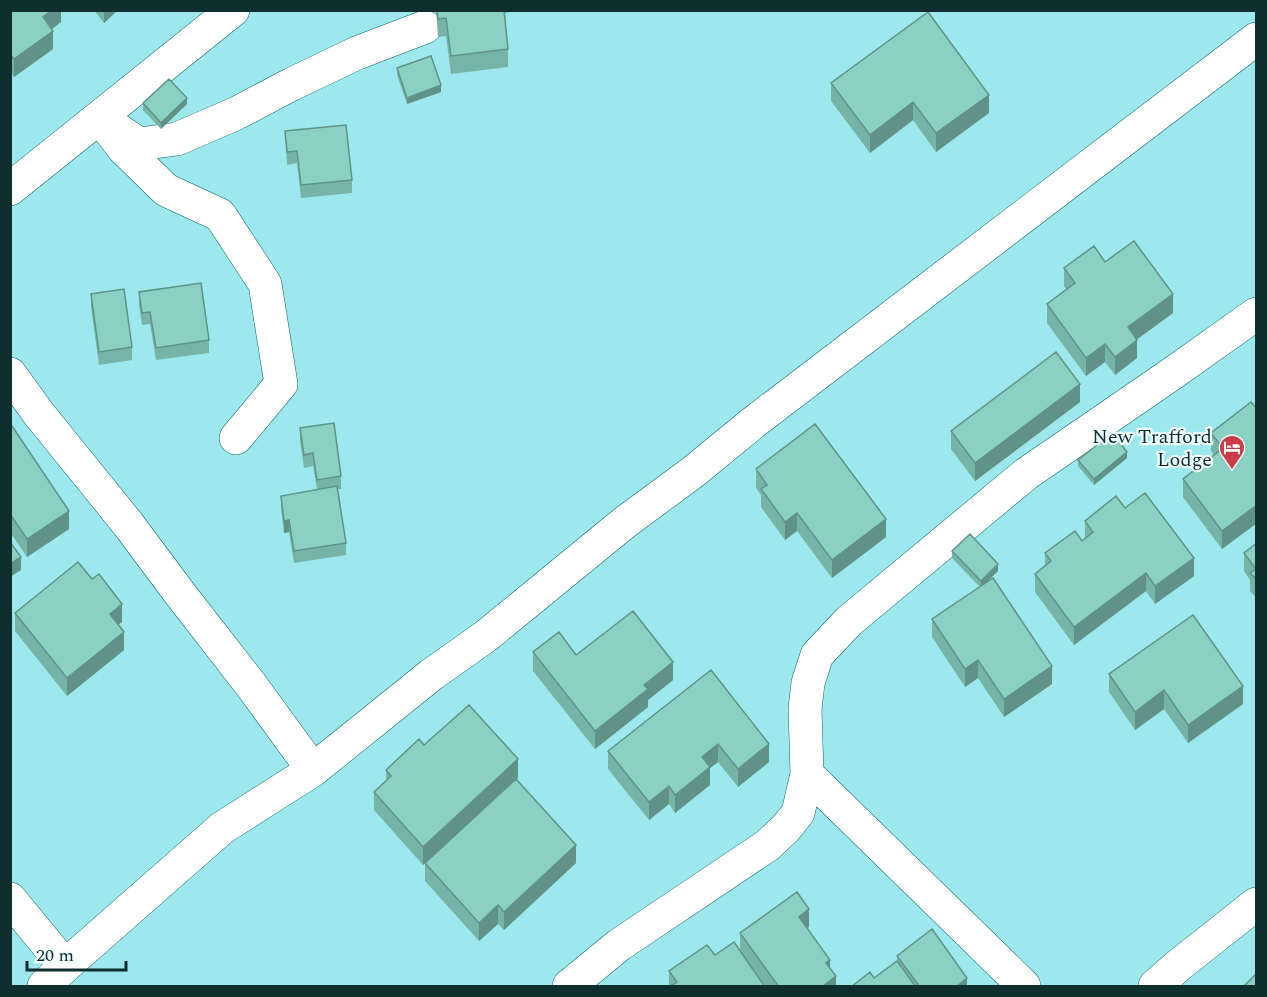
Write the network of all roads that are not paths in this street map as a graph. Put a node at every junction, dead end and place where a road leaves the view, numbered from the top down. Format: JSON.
{"nodes":[{"id":1,"x":233,"y":10,"type":"edge"},
{"id":2,"x":425,"y":27,"type":"dead end"},
{"id":3,"x":1257,"y":39,"type":"edge"},
{"id":4,"x":100,"y":118,"type":"junction"},
{"id":5,"x":10,"y":189,"type":"edge"},
{"id":6,"x":1257,"y":314,"type":"edge"},
{"id":7,"x":10,"y":374,"type":"edge"},
{"id":8,"x":236,"y":438,"type":"dead end"},
{"id":9,"x":313,"y":770,"type":"junction"},
{"id":10,"x":807,"y":774,"type":"junction"},
{"id":11,"x":10,"y":899,"type":"edge"},
{"id":12,"x":1257,"y":904,"type":"edge"},
{"id":13,"x":54,"y":976,"type":"edge"},
{"id":14,"x":568,"y":987,"type":"edge"},
{"id":15,"x":1024,"y":987,"type":"edge"},
{"id":16,"x":1155,"y":987,"type":"edge"}],
"edges":[{"from":1,"to":4,"type":"street"},
{"from":2,"to":4,"type":"street"},
{"from":3,"to":9,"type":"street"},
{"from":4,"to":5,"type":"street"},
{"from":4,"to":8,"type":"street"},
{"from":6,"to":10,"type":"street"},
{"from":7,"to":9,"type":"street"},
{"from":9,"to":13,"type":"street"},
{"from":10,"to":14,"type":"street"},
{"from":10,"to":15,"type":"street"},
{"from":11,"to":13,"type":"street"},
{"from":12,"to":16,"type":"street"}]}
